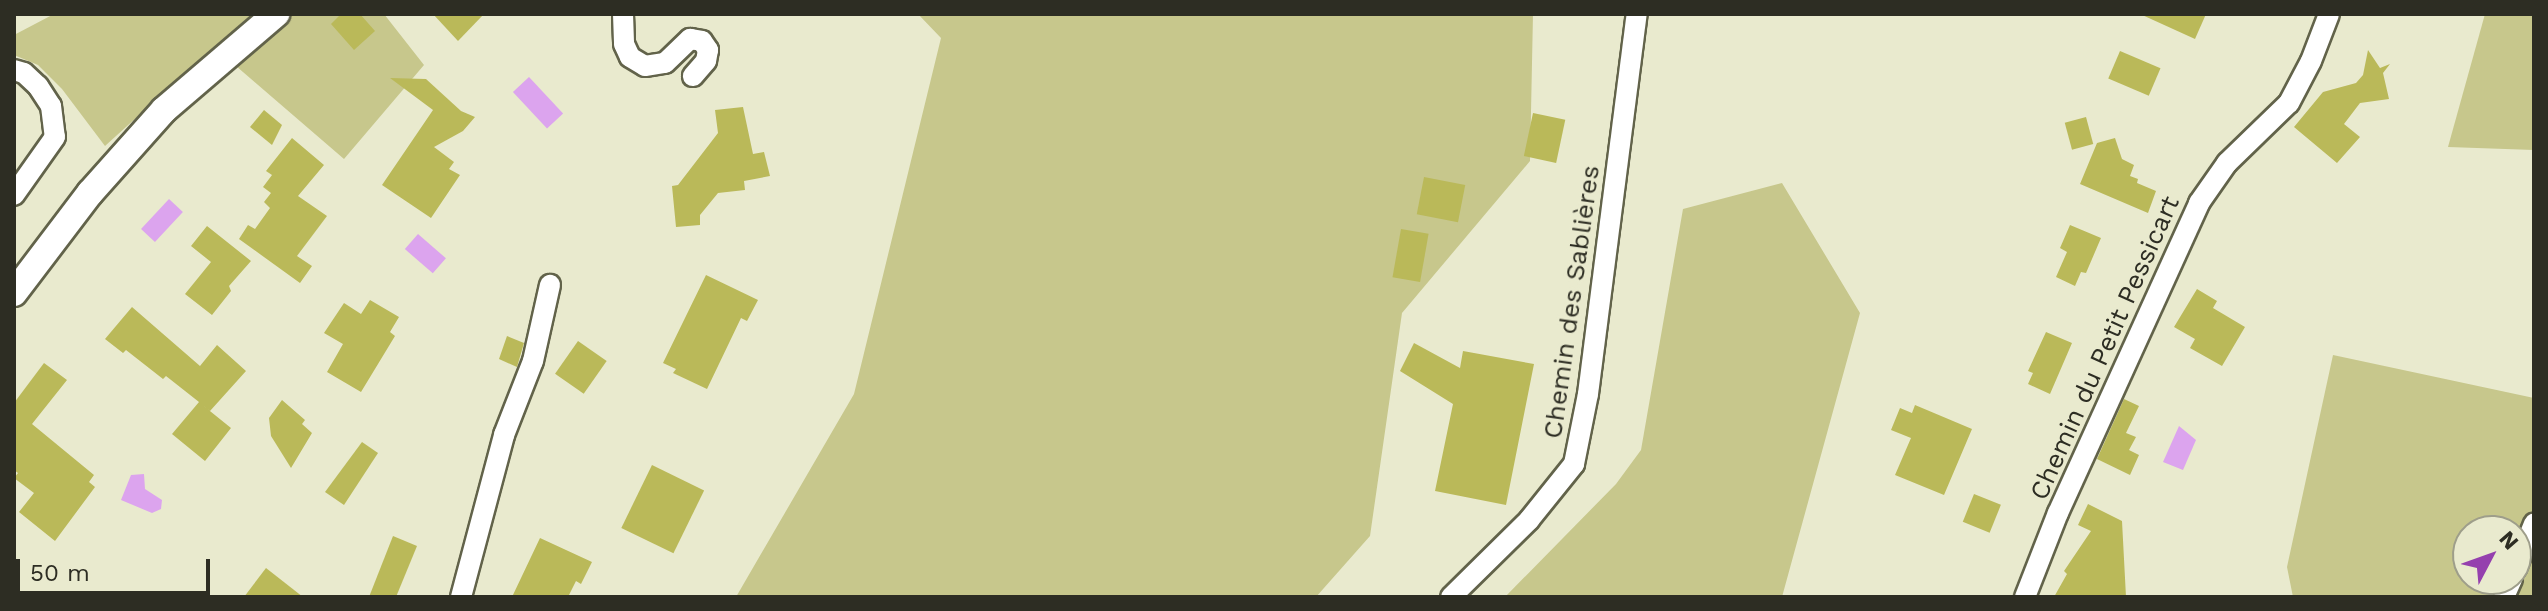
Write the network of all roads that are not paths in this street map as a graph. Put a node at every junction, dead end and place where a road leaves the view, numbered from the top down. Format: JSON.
{"nodes":[{"id":1,"x":276,"y":14,"type":"edge"},
{"id":2,"x":623,"y":14,"type":"edge"},
{"id":3,"x":1637,"y":14,"type":"edge"},
{"id":4,"x":2329,"y":14,"type":"edge"},
{"id":5,"x":14,"y":70,"type":"edge"},
{"id":6,"x":693,"y":76,"type":"dead end"},
{"id":7,"x":14,"y":195,"type":"edge"},
{"id":8,"x":550,"y":285,"type":"dead end"},
{"id":9,"x":14,"y":293,"type":"edge"},
{"id":10,"x":461,"y":597,"type":"edge"},
{"id":11,"x":1451,"y":597,"type":"edge"},
{"id":12,"x":2025,"y":597,"type":"edge"}],
"edges":[{"from":1,"to":9,"type":"street"},
{"from":2,"to":6,"type":"street"},
{"from":3,"to":11,"type":"street","name":"Chemin des Sablières"},
{"from":4,"to":12,"type":"street","name":"Chemin du Petit Pessicart"},
{"from":5,"to":7,"type":"street"},
{"from":8,"to":10,"type":"street"}]}
